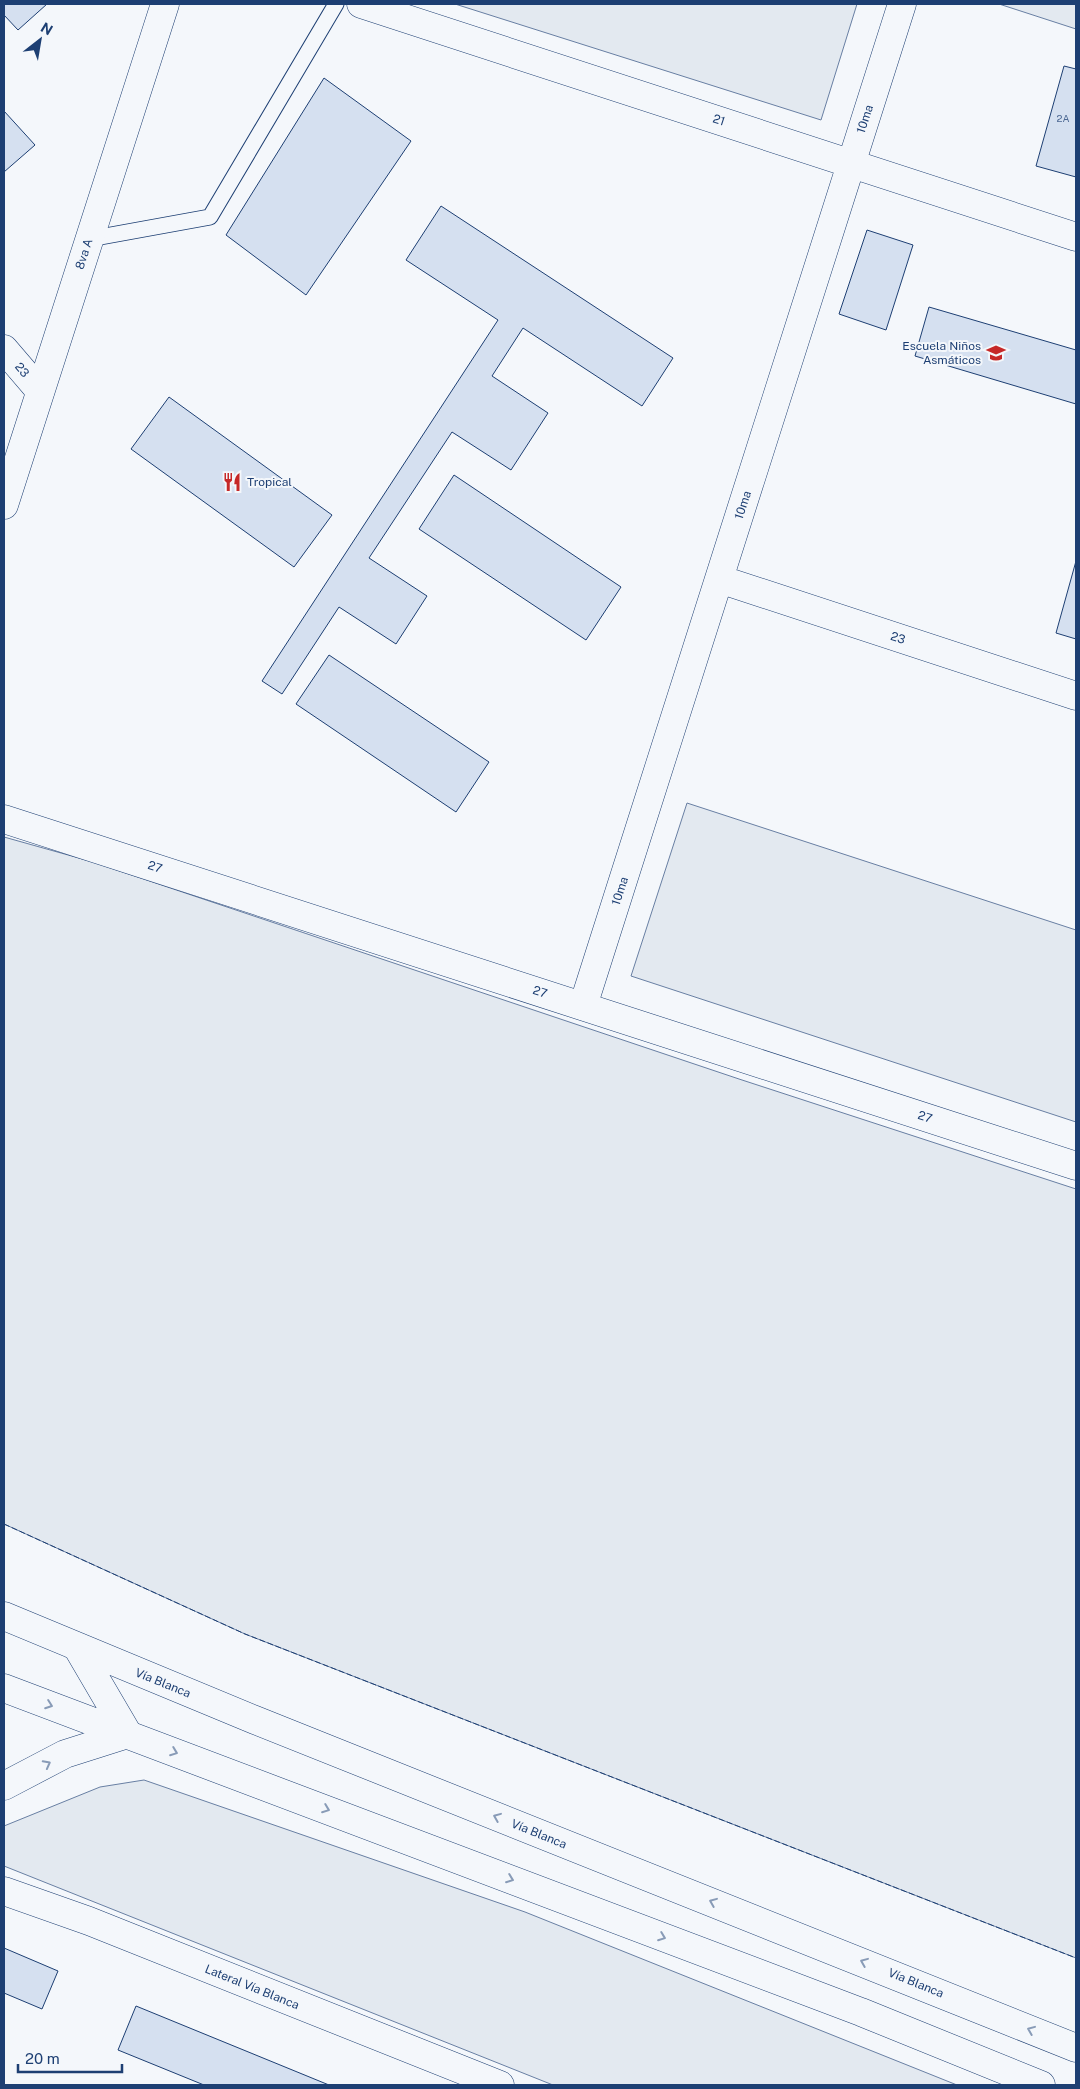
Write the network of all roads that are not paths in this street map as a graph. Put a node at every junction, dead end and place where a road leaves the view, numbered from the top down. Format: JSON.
{"nodes":[{"id":1,"x":164,"y":4,"type":"edge"},
{"id":2,"x":336,"y":4,"type":"edge"},
{"id":3,"x":361,"y":4,"type":"edge"},
{"id":4,"x":902,"y":4,"type":"edge"},
{"id":5,"x":851,"y":163,"type":"junction"},
{"id":6,"x":1076,"y":237,"type":"edge"},
{"id":7,"x":89,"y":239,"type":"junction"},
{"id":8,"x":4,"y":349,"type":"edge"},
{"id":9,"x":40,"y":391,"type":"junction"},
{"id":10,"x":4,"y":505,"type":"edge"},
{"id":11,"x":719,"y":579,"type":"junction"},
{"id":12,"x":1076,"y":696,"type":"edge"},
{"id":13,"x":4,"y":819,"type":"edge"},
{"id":14,"x":583,"y":1006,"type":"junction"},
{"id":15,"x":1076,"y":1166,"type":"edge"},
{"id":16,"x":4,"y":1608,"type":"edge"},
{"id":17,"x":4,"y":1616,"type":"edge"},
{"id":18,"x":77,"y":1647,"type":"junction"},
{"id":19,"x":4,"y":1688,"type":"edge"},
{"id":20,"x":128,"y":1734,"type":"junction"},
{"id":21,"x":4,"y":1786,"type":"edge"},
{"id":22,"x":4,"y":1891,"type":"edge"},
{"id":23,"x":1076,"y":2048,"type":"edge"},
{"id":24,"x":500,"y":2085,"type":"edge"},
{"id":25,"x":1041,"y":2085,"type":"edge"}],
"edges":[{"from":1,"to":7,"type":"main road","name":"8va A"},
{"from":2,"to":7,"type":"lane"},
{"from":3,"to":5,"type":"main road","name":"21"},
{"from":4,"to":5,"type":"main road","name":"10ma"},
{"from":5,"to":6,"type":"main road","name":"21"},
{"from":5,"to":11,"type":"main road","name":"10ma"},
{"from":7,"to":9,"type":"main road","name":"8va A"},
{"from":8,"to":9,"type":"main road","name":"23"},
{"from":9,"to":10,"type":"main road","name":"8va A"},
{"from":11,"to":12,"type":"main road","name":"23"},
{"from":11,"to":14,"type":"main road","name":"10ma"},
{"from":13,"to":14,"type":"main road","name":"27"},
{"from":14,"to":15,"type":"main road","name":"27"},
{"from":16,"to":18,"type":"main road"},
{"from":17,"to":18,"type":"main road","name":"Vía Blanca"},
{"from":18,"to":20,"type":"main road"},
{"from":23,"to":18,"type":"main road","name":"Vía Blanca","one_way":true},
{"from":19,"to":20,"type":"main road","one_way":true},
{"from":21,"to":20,"type":"main road","one_way":true},
{"from":20,"to":25,"type":"main road","one_way":true},
{"from":22,"to":24,"type":"main road","name":"Lateral Vía Blanca"}]}
